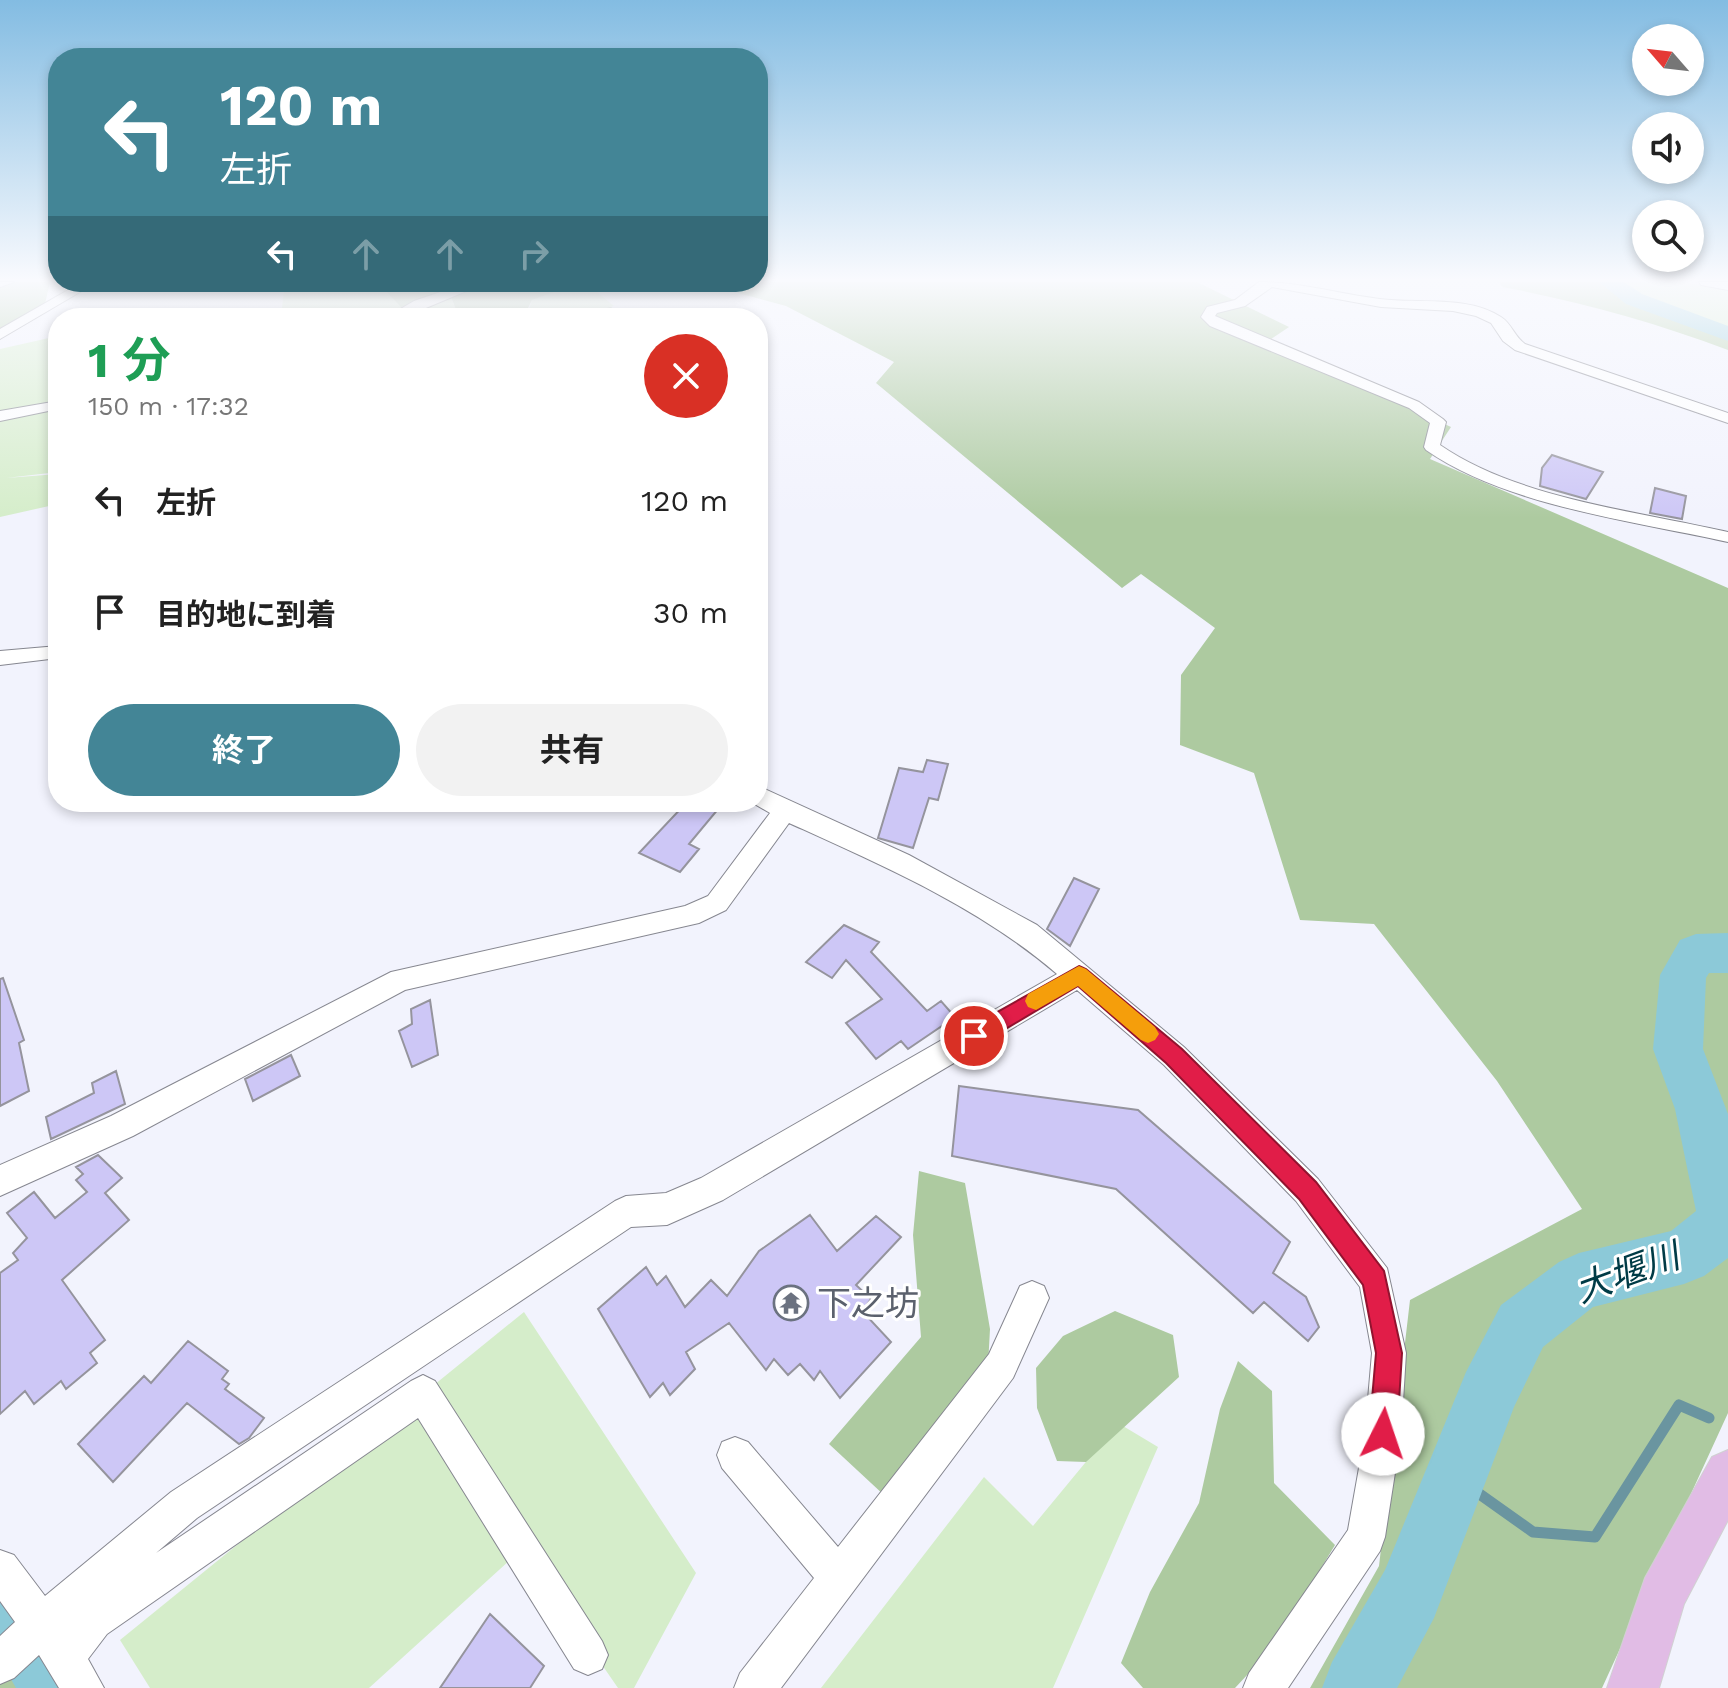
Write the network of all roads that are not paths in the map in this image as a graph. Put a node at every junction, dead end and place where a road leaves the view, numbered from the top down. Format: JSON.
{"nodes":[{"id":1,"x":1307,"y":361,"type":"edge"},
{"id":2,"x":1560,"y":361,"type":"edge"},
{"id":3,"x":48,"y":407,"type":"edge"},
{"id":4,"x":0,"y":416,"type":"edge"},
{"id":5,"x":1728,"y":418,"type":"edge"},
{"id":6,"x":1728,"y":537,"type":"edge"},
{"id":7,"x":48,"y":653,"type":"edge"},
{"id":8,"x":0,"y":658,"type":"edge"},
{"id":9,"x":768,"y":801,"type":"edge"},
{"id":10,"x":785,"y":811,"type":"junction"},
{"id":11,"x":1079,"y":975,"type":"junction"},
{"id":12,"x":0,"y":1181,"type":"edge"},
{"id":13,"x":1032,"y":1298,"type":"dead end"},
{"id":14,"x":735,"y":1455,"type":"dead end"},
{"id":15,"x":1728,"y":1473,"type":"edge"},
{"id":16,"x":0,"y":1569,"type":"edge"},
{"id":17,"x":839,"y":1578,"type":"junction"},
{"id":18,"x":86,"y":1608,"type":"junction"},
{"id":19,"x":56,"y":1650,"type":"edge"},
{"id":20,"x":588,"y":1655,"type":"dead end"},
{"id":21,"x":1,"y":1663,"type":"edge"},
{"id":22,"x":755,"y":1688,"type":"edge"},
{"id":23,"x":1264,"y":1688,"type":"edge"},
{"id":24,"x":1633,"y":1688,"type":"edge"}],
"edges":[{"from":1,"to":6,"type":"street"},
{"from":2,"to":5,"type":"street"},
{"from":3,"to":4,"type":"street"},
{"from":7,"to":8,"type":"street"},
{"from":9,"to":10,"type":"street"},
{"from":10,"to":11,"type":"street"},
{"from":10,"to":12,"type":"street"},
{"from":11,"to":18,"type":"street"},
{"from":11,"to":23,"type":"street"},
{"from":13,"to":17,"type":"street"},
{"from":14,"to":17,"type":"street"},
{"from":15,"to":24,"type":"main road"},
{"from":16,"to":19,"type":"street"},
{"from":17,"to":22,"type":"street"},
{"from":18,"to":19,"type":"street"},
{"from":18,"to":20,"type":"street"},
{"from":19,"to":21,"type":"street"}]}
